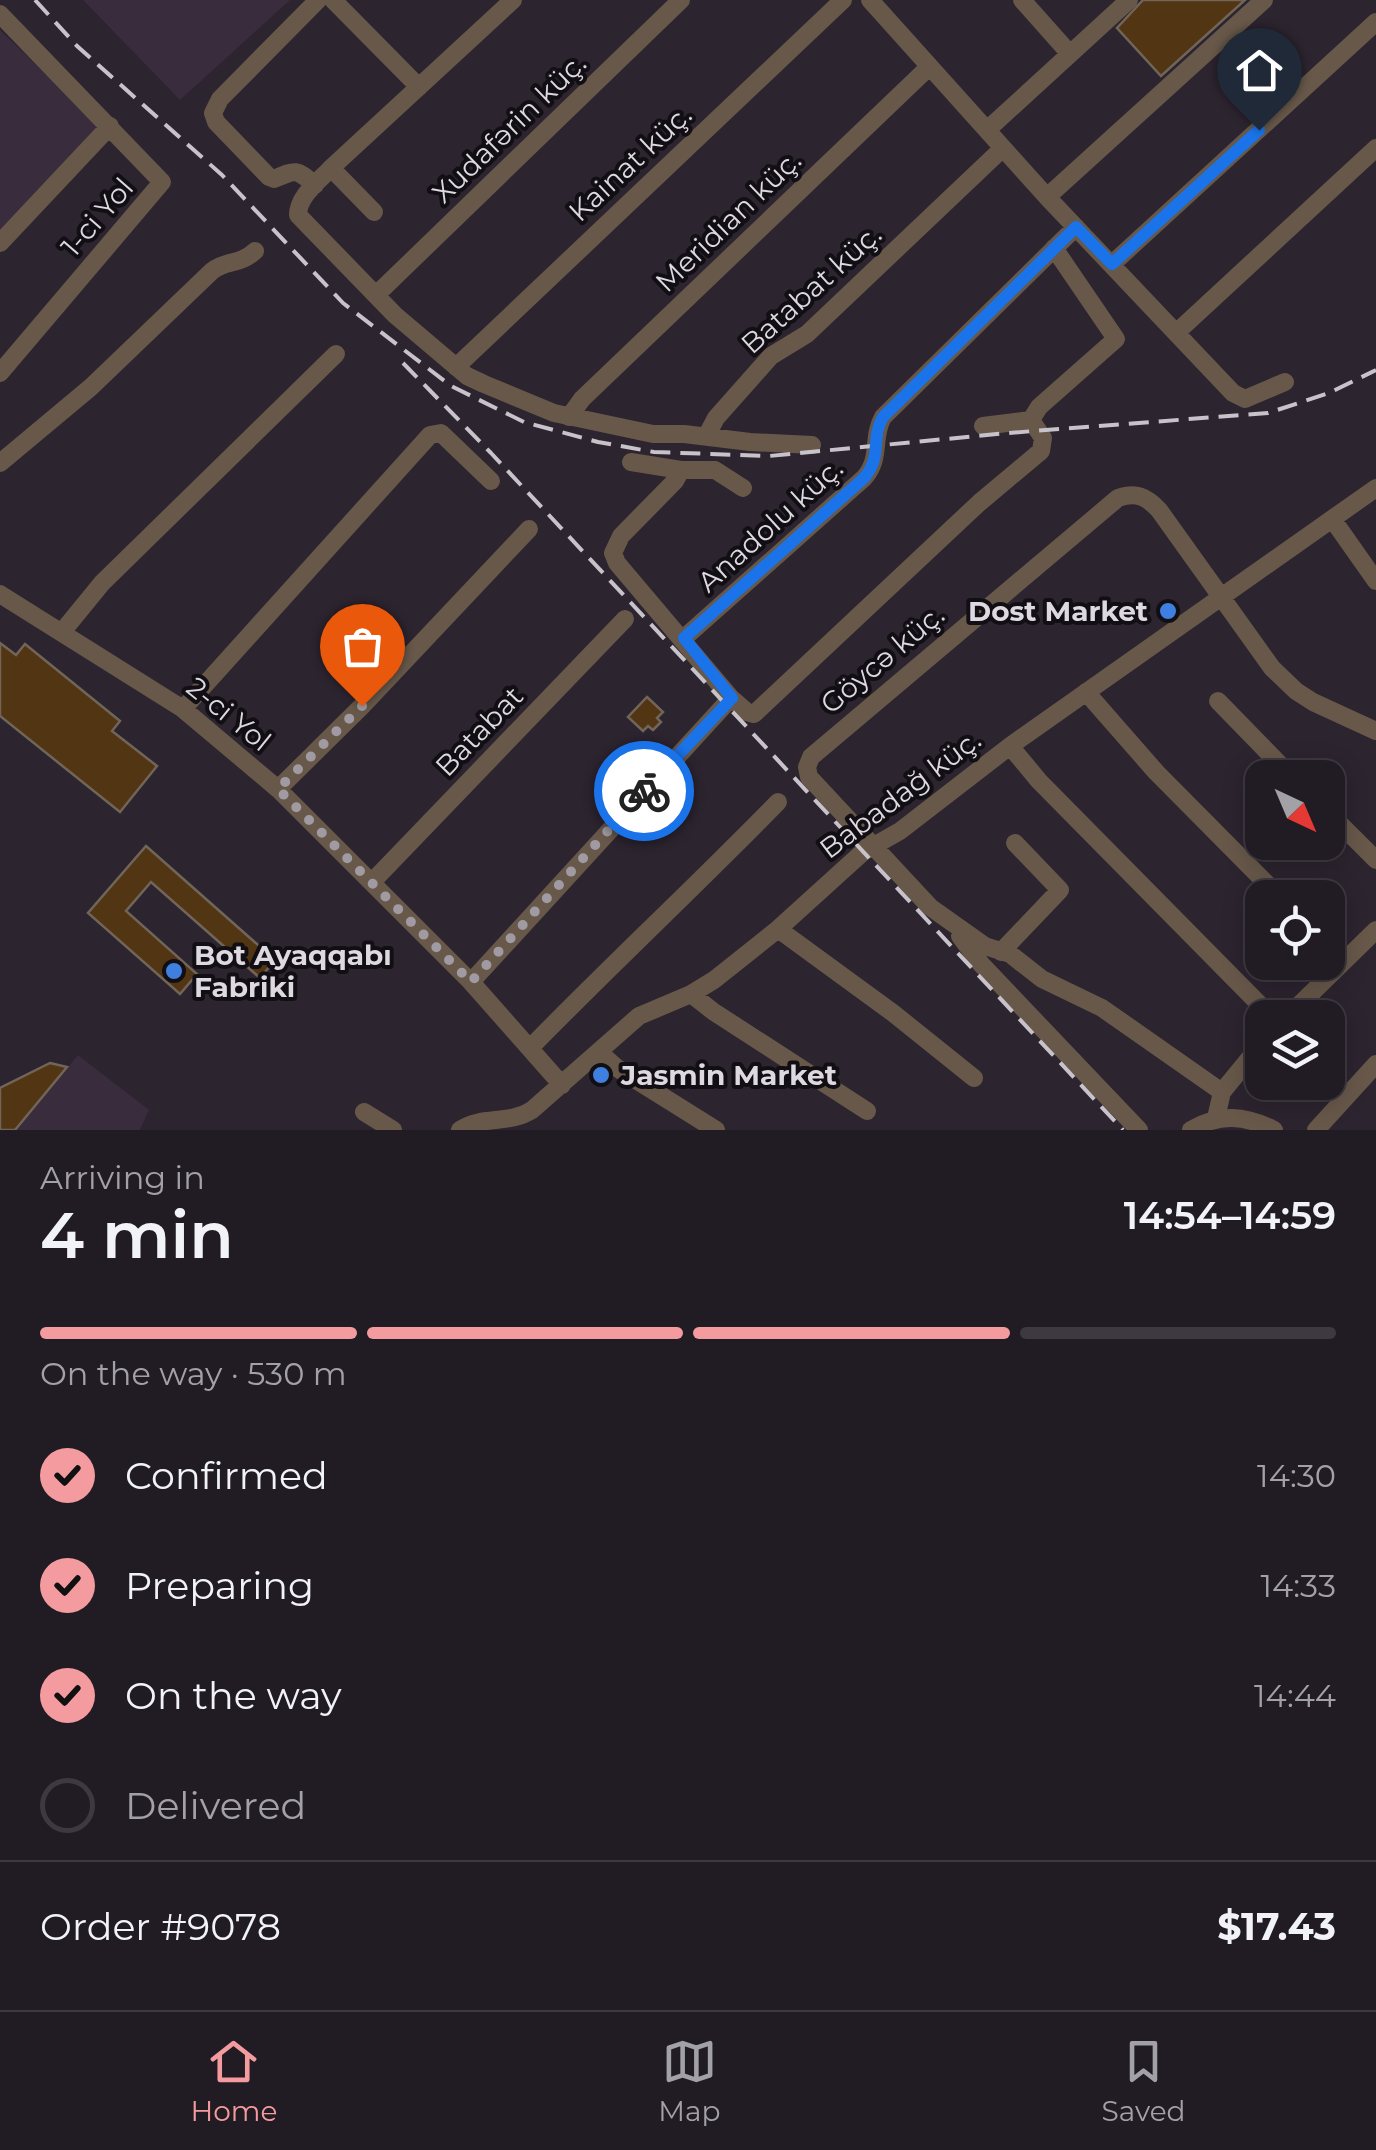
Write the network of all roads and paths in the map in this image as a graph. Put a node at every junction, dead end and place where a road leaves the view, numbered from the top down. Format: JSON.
{"nodes":[{"id":1,"x":318,"y":0,"type":"edge"},
{"id":2,"x":333,"y":0,"type":"edge"},
{"id":3,"x":361,"y":0,"type":"edge"},
{"id":4,"x":513,"y":0,"type":"edge"},
{"id":5,"x":681,"y":0,"type":"edge"},
{"id":6,"x":843,"y":0,"type":"edge"},
{"id":7,"x":870,"y":0,"type":"edge"},
{"id":8,"x":1022,"y":0,"type":"edge"},
{"id":9,"x":1129,"y":0,"type":"edge"},
{"id":10,"x":1264,"y":0,"type":"edge"},
{"id":11,"x":0,"y":14,"type":"edge"},
{"id":12,"x":347,"y":14,"type":"junction"},
{"id":13,"x":1376,"y":22,"type":"edge"},
{"id":14,"x":1070,"y":54,"type":"junction"},
{"id":15,"x":929,"y":67,"type":"junction"},
{"id":16,"x":419,"y":87,"type":"junction"},
{"id":17,"x":110,"y":126,"type":"junction"},
{"id":18,"x":987,"y":130,"type":"junction"},
{"id":19,"x":1002,"y":148,"type":"junction"},
{"id":20,"x":1376,"y":148,"type":"edge"},
{"id":21,"x":332,"y":168,"type":"junction"},
{"id":22,"x":315,"y":185,"type":"junction"},
{"id":23,"x":1048,"y":197,"type":"junction"},
{"id":24,"x":374,"y":212,"type":"dead end"},
{"id":25,"x":1076,"y":227,"type":"junction"},
{"id":26,"x":0,"y":243,"type":"edge"},
{"id":27,"x":1054,"y":248,"type":"junction"},
{"id":28,"x":255,"y":251,"type":"dead end"},
{"id":29,"x":1112,"y":264,"type":"junction"},
{"id":30,"x":376,"y":295,"type":"junction"},
{"id":31,"x":1177,"y":332,"type":"junction"},
{"id":32,"x":336,"y":354,"type":"dead end"},
{"id":33,"x":456,"y":366,"type":"junction"},
{"id":34,"x":0,"y":373,"type":"edge"},
{"id":35,"x":1285,"y":382,"type":"dead end"},
{"id":36,"x":569,"y":417,"type":"junction"},
{"id":37,"x":1031,"y":420,"type":"junction"},
{"id":38,"x":983,"y":426,"type":"dead end"},
{"id":39,"x":706,"y":436,"type":"junction"},
{"id":40,"x":812,"y":445,"type":"dead end"},
{"id":41,"x":630,"y":462,"type":"dead end"},
{"id":42,"x":0,"y":463,"type":"edge"},
{"id":43,"x":681,"y":470,"type":"junction"},
{"id":44,"x":491,"y":481,"type":"dead end"},
{"id":45,"x":743,"y":488,"type":"dead end"},
{"id":46,"x":1376,"y":488,"type":"edge"},
{"id":47,"x":1333,"y":520,"type":"junction"},
{"id":48,"x":529,"y":529,"type":"dead end"},
{"id":49,"x":1376,"y":581,"type":"edge"},
{"id":50,"x":0,"y":594,"type":"edge"},
{"id":51,"x":1220,"y":596,"type":"junction"},
{"id":52,"x":624,"y":619,"type":"dead end"},
{"id":53,"x":62,"y":632,"type":"junction"},
{"id":54,"x":684,"y":638,"type":"junction"},
{"id":55,"x":1086,"y":692,"type":"junction"},
{"id":56,"x":732,"y":698,"type":"junction"},
{"id":57,"x":1218,"y":701,"type":"dead end"},
{"id":58,"x":183,"y":708,"type":"junction"},
{"id":59,"x":1376,"y":731,"type":"edge"},
{"id":60,"x":1010,"y":746,"type":"junction"},
{"id":61,"x":1275,"y":760,"type":"edge"},
{"id":62,"x":278,"y":789,"type":"junction"},
{"id":63,"x":778,"y":802,"type":"dead end"},
{"id":64,"x":1345,"y":829,"type":"edge"},
{"id":65,"x":1014,"y":843,"type":"dead end"},
{"id":66,"x":872,"y":848,"type":"junction"},
{"id":67,"x":1376,"y":860,"type":"edge"},
{"id":68,"x":1263,"y":880,"type":"edge"},
{"id":69,"x":372,"y":882,"type":"junction"},
{"id":70,"x":948,"y":920,"type":"junction"},
{"id":71,"x":778,"y":928,"type":"junction"},
{"id":72,"x":1376,"y":930,"type":"edge"},
{"id":73,"x":1001,"y":952,"type":"junction"},
{"id":74,"x":1345,"y":959,"type":"edge"},
{"id":75,"x":1324,"y":980,"type":"edge"},
{"id":76,"x":471,"y":982,"type":"junction"},
{"id":77,"x":692,"y":994,"type":"junction"},
{"id":78,"x":1256,"y":1000,"type":"edge"},
{"id":79,"x":1304,"y":1000,"type":"edge"},
{"id":80,"x":531,"y":1047,"type":"junction"},
{"id":81,"x":600,"y":1053,"type":"junction"},
{"id":82,"x":1245,"y":1064,"type":"edge"},
{"id":83,"x":1376,"y":1064,"type":"edge"},
{"id":84,"x":974,"y":1078,"type":"dead end"},
{"id":85,"x":562,"y":1085,"type":"junction"},
{"id":86,"x":1222,"y":1092,"type":"junction"},
{"id":87,"x":867,"y":1111,"type":"dead end"},
{"id":88,"x":364,"y":1112,"type":"dead end"},
{"id":89,"x":1216,"y":1118,"type":"junction"},
{"id":90,"x":527,"y":1124,"type":"edge"},
{"id":91,"x":393,"y":1130,"type":"edge"},
{"id":92,"x":460,"y":1130,"type":"edge"},
{"id":93,"x":716,"y":1130,"type":"edge"},
{"id":94,"x":1139,"y":1130,"type":"edge"},
{"id":95,"x":1191,"y":1130,"type":"edge"},
{"id":96,"x":1274,"y":1130,"type":"edge"},
{"id":97,"x":1316,"y":1130,"type":"edge"}],
"edges":[{"from":1,"to":22,"type":"street"},
{"from":2,"to":12,"type":"street"},
{"from":3,"to":12,"type":"street"},
{"from":4,"to":16,"type":"street"},
{"from":5,"to":30,"type":"street","name":"Xudafərin küç."},
{"from":6,"to":33,"type":"street","name":"Kainat küç."},
{"from":7,"to":15,"type":"street"},
{"from":8,"to":14,"type":"street"},
{"from":9,"to":14,"type":"street"},
{"from":10,"to":23,"type":"street"},
{"from":11,"to":17,"type":"street","name":"1-ci Yol"},
{"from":12,"to":16,"type":"street"},
{"from":13,"to":29,"type":"street"},
{"from":14,"to":18,"type":"street"},
{"from":15,"to":18,"type":"street"},
{"from":15,"to":36,"type":"street","name":"Meridian küç."},
{"from":16,"to":21,"type":"street"},
{"from":17,"to":26,"type":"street"},
{"from":17,"to":34,"type":"street","name":"1-ci Yol"},
{"from":18,"to":19,"type":"street"},
{"from":19,"to":23,"type":"street"},
{"from":19,"to":39,"type":"street","name":"Batabat küç."},
{"from":20,"to":31,"type":"street"},
{"from":21,"to":22,"type":"street"},
{"from":21,"to":24,"type":"street"},
{"from":22,"to":30,"type":"street"},
{"from":23,"to":25,"type":"street"},
{"from":25,"to":27,"type":"street","name":"Anadolu küç."},
{"from":25,"to":29,"type":"street"},
{"from":27,"to":37,"type":"street"},
{"from":27,"to":54,"type":"street","name":"Anadolu küç."},
{"from":28,"to":42,"type":"street"},
{"from":29,"to":31,"type":"street"},
{"from":30,"to":33,"type":"street"},
{"from":31,"to":35,"type":"street"},
{"from":32,"to":53,"type":"street"},
{"from":33,"to":36,"type":"street"},
{"from":36,"to":39,"type":"street"},
{"from":37,"to":38,"type":"street"},
{"from":37,"to":56,"type":"street"},
{"from":39,"to":40,"type":"street"},
{"from":41,"to":43,"type":"street"},
{"from":43,"to":45,"type":"street"},
{"from":43,"to":54,"type":"street"},
{"from":44,"to":58,"type":"street"},
{"from":46,"to":47,"type":"street","name":"Babadağ küç."},
{"from":47,"to":49,"type":"street"},
{"from":47,"to":51,"type":"street","name":"Babadağ küç."},
{"from":48,"to":62,"type":"street"},
{"from":50,"to":53,"type":"street","name":"2-ci Yol"},
{"from":51,"to":55,"type":"street","name":"Babadağ küç."},
{"from":51,"to":59,"type":"street","name":"Göycə küç."},
{"from":51,"to":66,"type":"street","name":"Göycə küç."},
{"from":52,"to":69,"type":"street","name":"Batabat"},
{"from":53,"to":58,"type":"street","name":"2-ci Yol"},
{"from":54,"to":56,"type":"street"},
{"from":55,"to":60,"type":"street","name":"Babadağ küç."},
{"from":55,"to":68,"type":"street"},
{"from":56,"to":76,"type":"street"},
{"from":57,"to":61,"type":"street"},
{"from":58,"to":62,"type":"street","name":"2-ci Yol"},
{"from":60,"to":66,"type":"street","name":"Babadağ küç."},
{"from":60,"to":78,"type":"street"},
{"from":62,"to":69,"type":"street","name":"2-ci Yol"},
{"from":63,"to":80,"type":"street"},
{"from":64,"to":67,"type":"street"},
{"from":65,"to":73,"type":"street"},
{"from":66,"to":70,"type":"street"},
{"from":66,"to":71,"type":"street","name":"Babadağ küç."},
{"from":69,"to":76,"type":"street","name":"2-ci Yol"},
{"from":70,"to":73,"type":"street"},
{"from":70,"to":94,"type":"street"},
{"from":71,"to":77,"type":"street","name":"Babadağ küç."},
{"from":71,"to":84,"type":"street"},
{"from":72,"to":74,"type":"street"},
{"from":73,"to":86,"type":"street"},
{"from":75,"to":79,"type":"street"},
{"from":76,"to":80,"type":"street","name":"2-ci Yol"},
{"from":77,"to":81,"type":"street","name":"Babadağ küç."},
{"from":77,"to":87,"type":"street"},
{"from":80,"to":85,"type":"street","name":"2-ci Yol"},
{"from":81,"to":85,"type":"street","name":"Babadağ küç."},
{"from":81,"to":93,"type":"street"},
{"from":82,"to":86,"type":"street"},
{"from":83,"to":97,"type":"street"},
{"from":85,"to":90,"type":"street","name":"Babadağ küç."},
{"from":86,"to":89,"type":"street"},
{"from":88,"to":91,"type":"street"},
{"from":89,"to":95,"type":"street"},
{"from":89,"to":96,"type":"street"},
{"from":90,"to":92,"type":"street","name":"Babadağ küç."}]}
